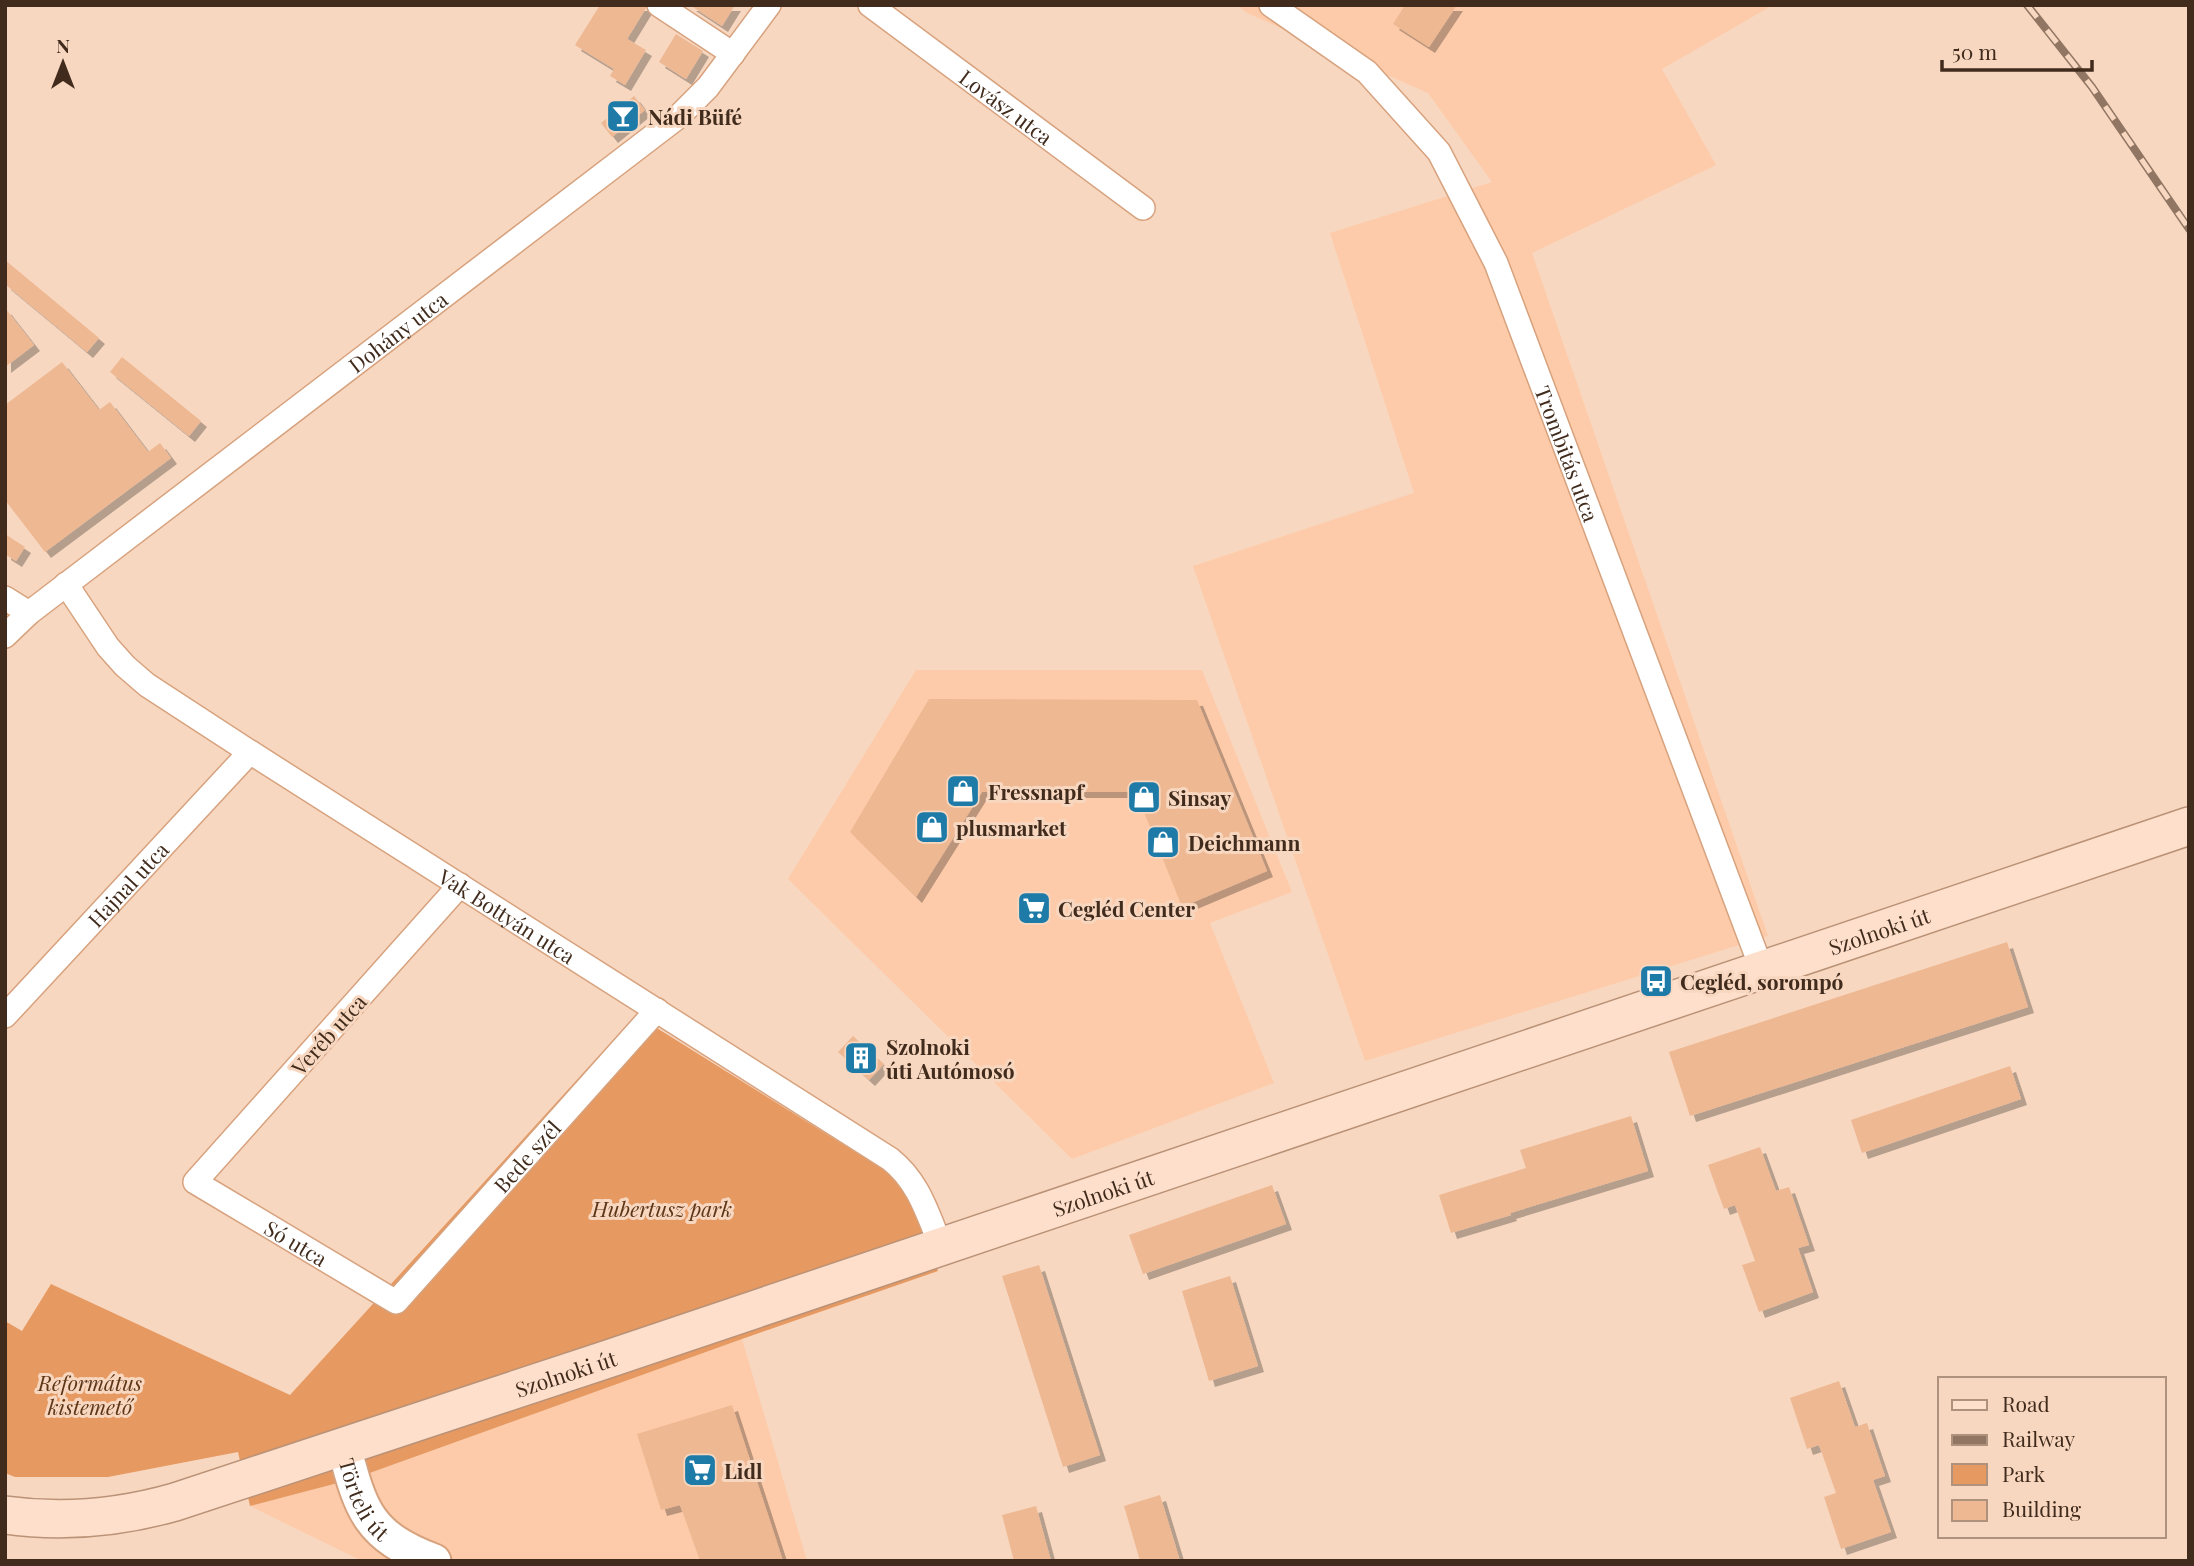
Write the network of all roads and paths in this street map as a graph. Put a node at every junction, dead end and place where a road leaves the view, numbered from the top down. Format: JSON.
{"nodes":[{"id":1,"x":659,"y":5,"type":"edge"},
{"id":2,"x":769,"y":5,"type":"edge"},
{"id":3,"x":870,"y":5,"type":"edge"},
{"id":4,"x":1271,"y":5,"type":"edge"},
{"id":5,"x":733,"y":54,"type":"junction"},
{"id":6,"x":1143,"y":208,"type":"dead end"},
{"id":7,"x":66,"y":584,"type":"junction"},
{"id":8,"x":5,"y":598,"type":"edge"},
{"id":9,"x":29,"y":613,"type":"junction"},
{"id":10,"x":5,"y":636,"type":"edge"},
{"id":11,"x":250,"y":752,"type":"junction"},
{"id":12,"x":2189,"y":826,"type":"edge"},
{"id":13,"x":460,"y":885,"type":"junction"},
{"id":14,"x":1762,"y":970,"type":"junction"},
{"id":15,"x":657,"y":1010,"type":"junction"},
{"id":16,"x":5,"y":1016,"type":"edge"},
{"id":17,"x":195,"y":1182,"type":"joint"},
{"id":18,"x":941,"y":1246,"type":"junction"},
{"id":19,"x":396,"y":1302,"type":"joint"},
{"id":20,"x":344,"y":1447,"type":"junction"},
{"id":21,"x":8,"y":1516,"type":"edge"},
{"id":22,"x":433,"y":1561,"type":"edge"}],
"edges":[{"from":1,"to":5,"type":"street"},
{"from":2,"to":5,"type":"street","name":"Dohány utca"},
{"from":3,"to":6,"type":"street","name":"Lovász utca"},
{"from":4,"to":14,"type":"street","name":"Trombitás utca"},
{"from":5,"to":7,"type":"street","name":"Dohány utca"},
{"from":7,"to":9,"type":"street","name":"Dohány utca"},
{"from":7,"to":11,"type":"street","name":"Vak Bottyán utca"},
{"from":8,"to":9,"type":"street"},
{"from":9,"to":10,"type":"street","name":"Dohány utca"},
{"from":11,"to":13,"type":"street","name":"Vak Bottyán utca"},
{"from":11,"to":16,"type":"street","name":"Hajnal utca"},
{"from":12,"to":14,"type":"main road","name":"Szolnoki út"},
{"from":13,"to":15,"type":"street","name":"Vak Bottyán utca"},
{"from":13,"to":17,"type":"street","name":"Veréb utca"},
{"from":14,"to":18,"type":"main road","name":"Szolnoki út"},
{"from":15,"to":18,"type":"street","name":"Vak Bottyán utca"},
{"from":15,"to":19,"type":"street","name":"Bede szél"},
{"from":17,"to":19,"type":"street","name":"Só utca"},
{"from":18,"to":20,"type":"main road","name":"Szolnoki út"},
{"from":20,"to":21,"type":"main road","name":"Szolnoki út"},
{"from":20,"to":22,"type":"main road","name":"Törteli út"}]}
